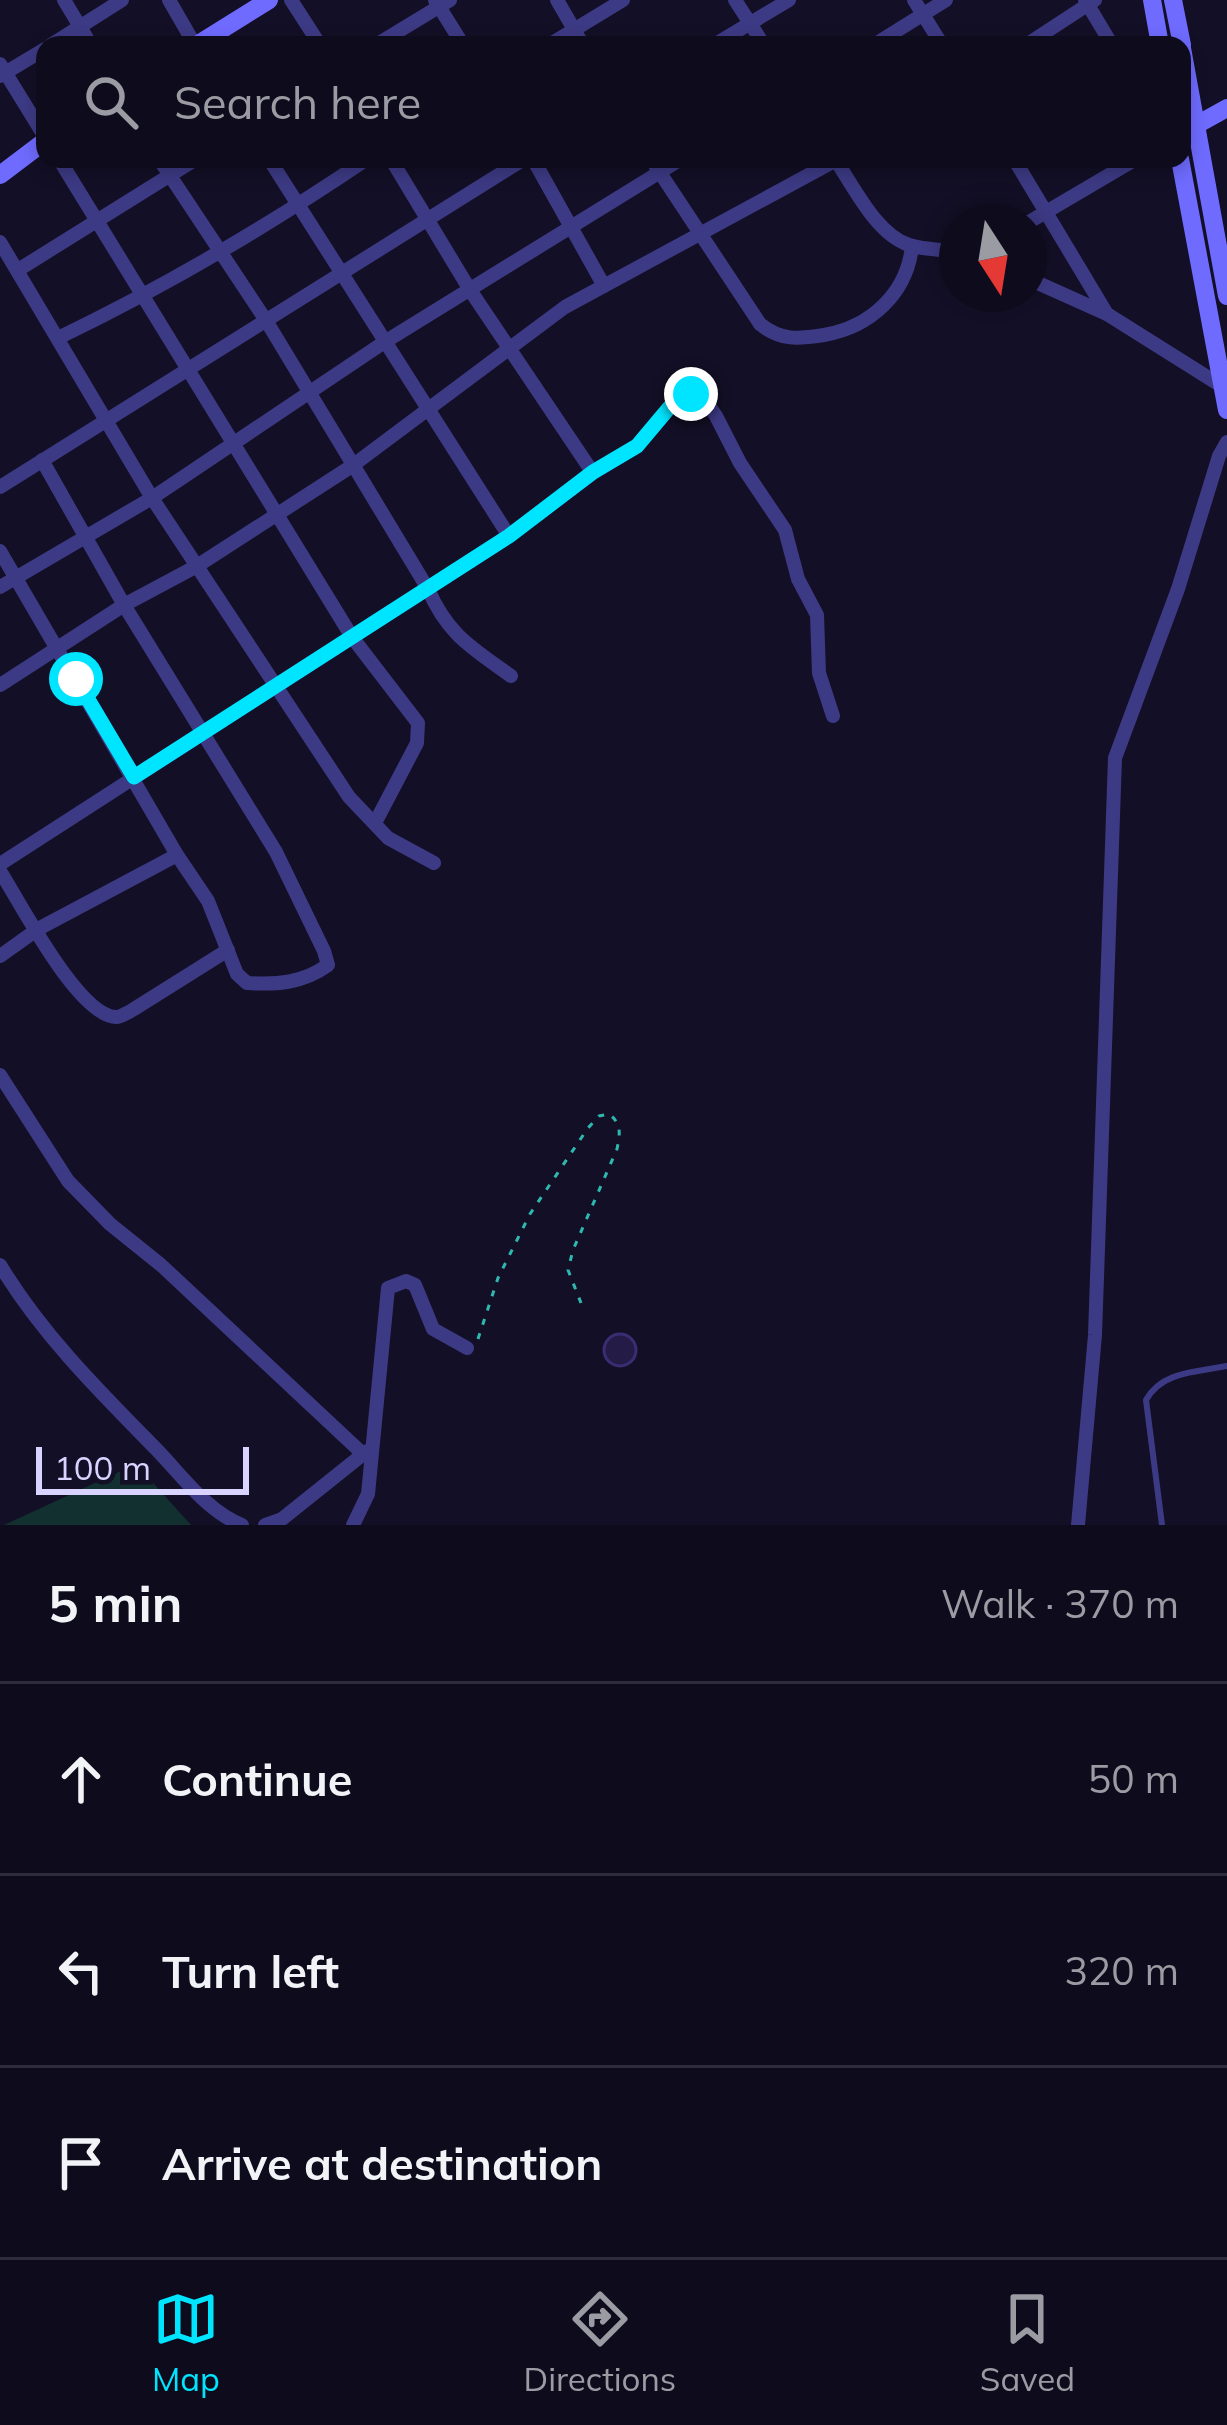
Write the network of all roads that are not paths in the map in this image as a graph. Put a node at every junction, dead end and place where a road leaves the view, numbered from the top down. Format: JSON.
{"nodes":[{"id":1,"x":64,"y":0,"type":"edge"},
{"id":2,"x":122,"y":0,"type":"edge"},
{"id":3,"x":169,"y":0,"type":"edge"},
{"id":4,"x":269,"y":0,"type":"edge"},
{"id":5,"x":291,"y":0,"type":"edge"},
{"id":6,"x":557,"y":0,"type":"edge"},
{"id":7,"x":622,"y":0,"type":"edge"},
{"id":8,"x":735,"y":0,"type":"edge"},
{"id":9,"x":789,"y":0,"type":"edge"},
{"id":10,"x":914,"y":0,"type":"edge"},
{"id":11,"x":946,"y":0,"type":"edge"},
{"id":12,"x":1152,"y":0,"type":"edge"},
{"id":13,"x":1173,"y":0,"type":"edge"},
{"id":14,"x":1089,"y":1,"type":"edge"},
{"id":15,"x":442,"y":2,"type":"edge"},
{"id":16,"x":923,"y":14,"type":"junction"},
{"id":17,"x":750,"y":24,"type":"junction"},
{"id":18,"x":80,"y":27,"type":"junction"},
{"id":19,"x":575,"y":30,"type":"junction"},
{"id":20,"x":66,"y":36,"type":"edge"},
{"id":21,"x":86,"y":36,"type":"edge"},
{"id":22,"x":191,"y":36,"type":"edge"},
{"id":23,"x":211,"y":36,"type":"edge"},
{"id":24,"x":314,"y":36,"type":"edge"},
{"id":25,"x":390,"y":36,"type":"edge"},
{"id":26,"x":459,"y":36,"type":"edge"},
{"id":27,"x":565,"y":36,"type":"edge"},
{"id":28,"x":578,"y":36,"type":"edge"},
{"id":29,"x":729,"y":36,"type":"edge"},
{"id":30,"x":758,"y":36,"type":"edge"},
{"id":31,"x":888,"y":36,"type":"edge"},
{"id":32,"x":936,"y":36,"type":"edge"},
{"id":33,"x":1039,"y":36,"type":"edge"},
{"id":34,"x":1107,"y":36,"type":"edge"},
{"id":35,"x":1158,"y":36,"type":"edge"},
{"id":36,"x":1180,"y":36,"type":"edge"},
{"id":37,"x":36,"y":53,"type":"edge"},
{"id":38,"x":2,"y":71,"type":"edge"},
{"id":39,"x":1227,"y":108,"type":"edge"},
{"id":40,"x":36,"y":125,"type":"edge"},
{"id":41,"x":1191,"y":128,"type":"edge"},
{"id":42,"x":1191,"y":138,"type":"edge"},
{"id":43,"x":36,"y":146,"type":"edge"},
{"id":44,"x":65,"y":168,"type":"edge"},
{"id":45,"x":165,"y":168,"type":"edge"},
{"id":46,"x":182,"y":168,"type":"edge"},
{"id":47,"x":274,"y":168,"type":"edge"},
{"id":48,"x":354,"y":168,"type":"edge"},
{"id":49,"x":396,"y":168,"type":"edge"},
{"id":50,"x":514,"y":168,"type":"edge"},
{"id":51,"x":534,"y":168,"type":"edge"},
{"id":52,"x":651,"y":168,"type":"edge"},
{"id":53,"x":657,"y":168,"type":"edge"},
{"id":54,"x":819,"y":168,"type":"edge"},
{"id":55,"x":842,"y":168,"type":"edge"},
{"id":56,"x":1020,"y":168,"type":"edge"},
{"id":57,"x":1121,"y":168,"type":"edge"},
{"id":58,"x":1182,"y":168,"type":"edge"},
{"id":59,"x":0,"y":176,"type":"edge"},
{"id":60,"x":170,"y":176,"type":"junction"},
{"id":61,"x":297,"y":206,"type":"junction"},
{"id":62,"x":1048,"y":211,"type":"junction"},
{"id":63,"x":428,"y":220,"type":"junction"},
{"id":64,"x":99,"y":221,"type":"junction"},
{"id":65,"x":569,"y":229,"type":"junction"},
{"id":66,"x":700,"y":233,"type":"junction"},
{"id":67,"x":0,"y":242,"type":"edge"},
{"id":68,"x":912,"y":246,"type":"junction"},
{"id":69,"x":939,"y":250,"type":"edge"},
{"id":70,"x":220,"y":253,"type":"junction"},
{"id":71,"x":18,"y":270,"type":"junction"},
{"id":72,"x":341,"y":275,"type":"junction"},
{"id":73,"x":604,"y":286,"type":"junction"},
{"id":74,"x":1047,"y":287,"type":"edge"},
{"id":75,"x":470,"y":290,"type":"junction"},
{"id":76,"x":145,"y":296,"type":"junction"},
{"id":77,"x":1227,"y":296,"type":"edge"},
{"id":78,"x":1107,"y":314,"type":"junction"},
{"id":79,"x":266,"y":322,"type":"junction"},
{"id":80,"x":58,"y":338,"type":"junction"},
{"id":81,"x":383,"y":343,"type":"junction"},
{"id":82,"x":510,"y":349,"type":"junction"},
{"id":83,"x":187,"y":371,"type":"junction"},
{"id":84,"x":1220,"y":385,"type":"junction"},
{"id":85,"x":308,"y":394,"type":"junction"},
{"id":86,"x":1227,"y":410,"type":"edge"},
{"id":87,"x":429,"y":411,"type":"junction"},
{"id":88,"x":106,"y":419,"type":"junction"},
{"id":89,"x":233,"y":441,"type":"junction"},
{"id":90,"x":1227,"y":442,"type":"edge"},
{"id":91,"x":42,"y":460,"type":"junction"},
{"id":92,"x":352,"y":466,"type":"junction"},
{"id":93,"x":593,"y":472,"type":"junction"},
{"id":94,"x":0,"y":487,"type":"edge"},
{"id":95,"x":152,"y":498,"type":"junction"},
{"id":96,"x":275,"y":515,"type":"junction"},
{"id":97,"x":509,"y":536,"type":"junction"},
{"id":98,"x":86,"y":538,"type":"junction"},
{"id":99,"x":0,"y":551,"type":"edge"},
{"id":100,"x":197,"y":566,"type":"junction"},
{"id":101,"x":15,"y":578,"type":"junction"},
{"id":102,"x":0,"y":587,"type":"edge"},
{"id":103,"x":428,"y":589,"type":"junction"},
{"id":104,"x":124,"y":605,"type":"junction"},
{"id":105,"x":352,"y":638,"type":"junction"},
{"id":106,"x":57,"y":646,"type":"junction"},
{"id":107,"x":511,"y":676,"type":"dead end"},
{"id":108,"x":0,"y":685,"type":"edge"},
{"id":109,"x":274,"y":687,"type":"junction"},
{"id":110,"x":833,"y":716,"type":"dead end"},
{"id":111,"x":200,"y":732,"type":"junction"},
{"id":112,"x":134,"y":777,"type":"junction"},
{"id":113,"x":375,"y":823,"type":"junction"},
{"id":114,"x":177,"y":854,"type":"junction"},
{"id":115,"x":434,"y":863,"type":"dead end"},
{"id":116,"x":0,"y":867,"type":"edge"},
{"id":117,"x":38,"y":929,"type":"junction"},
{"id":118,"x":228,"y":950,"type":"junction"},
{"id":119,"x":0,"y":956,"type":"edge"},
{"id":120,"x":0,"y":1075,"type":"edge"},
{"id":121,"x":0,"y":1265,"type":"edge"},
{"id":122,"x":467,"y":1348,"type":"road end"},
{"id":123,"x":1227,"y":1366,"type":"edge"},
{"id":124,"x":367,"y":1451,"type":"junction"},
{"id":125,"x":242,"y":1525,"type":"edge"},
{"id":126,"x":265,"y":1525,"type":"edge"},
{"id":127,"x":352,"y":1525,"type":"edge"},
{"id":128,"x":1078,"y":1525,"type":"edge"},
{"id":129,"x":1162,"y":1525,"type":"edge"}],
"edges":[{"from":1,"to":18,"type":"street"},
{"from":2,"to":18,"type":"street"},
{"from":3,"to":22,"type":"street"},
{"from":4,"to":23,"type":"main road"},
{"from":5,"to":24,"type":"street"},
{"from":6,"to":19,"type":"street"},
{"from":7,"to":19,"type":"street"},
{"from":8,"to":17,"type":"street"},
{"from":9,"to":17,"type":"street"},
{"from":10,"to":16,"type":"street"},
{"from":11,"to":16,"type":"street"},
{"from":12,"to":35,"type":"main road"},
{"from":13,"to":36,"type":"main road"},
{"from":14,"to":33,"type":"street"},
{"from":14,"to":34,"type":"street"},
{"from":15,"to":25,"type":"street"},
{"from":15,"to":26,"type":"street"},
{"from":16,"to":31,"type":"street"},
{"from":16,"to":32,"type":"street"},
{"from":17,"to":29,"type":"street"},
{"from":17,"to":30,"type":"street"},
{"from":18,"to":20,"type":"street"},
{"from":18,"to":21,"type":"street"},
{"from":19,"to":27,"type":"street"},
{"from":19,"to":28,"type":"street"},
{"from":37,"to":38,"type":"street"},
{"from":38,"to":40,"type":"street"},
{"from":39,"to":41,"type":"main road"},
{"from":42,"to":77,"type":"main road"},
{"from":43,"to":59,"type":"main road"},
{"from":44,"to":64,"type":"street"},
{"from":45,"to":60,"type":"street"},
{"from":46,"to":60,"type":"street"},
{"from":47,"to":61,"type":"street"},
{"from":48,"to":61,"type":"street"},
{"from":49,"to":63,"type":"street"},
{"from":50,"to":63,"type":"street"},
{"from":51,"to":65,"type":"street"},
{"from":52,"to":65,"type":"street"},
{"from":53,"to":66,"type":"street"},
{"from":54,"to":66,"type":"street"},
{"from":55,"to":68,"type":"street"},
{"from":56,"to":62,"type":"street"},
{"from":57,"to":62,"type":"street"},
{"from":58,"to":84,"type":"main road"},
{"from":60,"to":64,"type":"street"},
{"from":60,"to":70,"type":"street"},
{"from":61,"to":70,"type":"street"},
{"from":61,"to":72,"type":"street"},
{"from":62,"to":78,"type":"street"},
{"from":63,"to":72,"type":"street"},
{"from":63,"to":75,"type":"street"},
{"from":64,"to":71,"type":"street"},
{"from":64,"to":76,"type":"street"},
{"from":65,"to":73,"type":"street"},
{"from":65,"to":75,"type":"street"},
{"from":66,"to":68,"type":"street"},
{"from":66,"to":73,"type":"street"},
{"from":67,"to":71,"type":"street"},
{"from":68,"to":69,"type":"street"},
{"from":70,"to":76,"type":"street"},
{"from":70,"to":79,"type":"street"},
{"from":71,"to":80,"type":"street"},
{"from":72,"to":79,"type":"street"},
{"from":72,"to":81,"type":"street"},
{"from":73,"to":82,"type":"street"},
{"from":74,"to":78,"type":"street"},
{"from":75,"to":81,"type":"street"},
{"from":75,"to":82,"type":"street"},
{"from":76,"to":80,"type":"street"},
{"from":76,"to":83,"type":"street"},
{"from":78,"to":84,"type":"street"},
{"from":79,"to":83,"type":"street"},
{"from":79,"to":85,"type":"street"},
{"from":80,"to":88,"type":"street"},
{"from":81,"to":85,"type":"street"},
{"from":81,"to":87,"type":"street"},
{"from":82,"to":87,"type":"street"},
{"from":82,"to":93,"type":"street"},
{"from":83,"to":88,"type":"street"},
{"from":83,"to":89,"type":"street"},
{"from":84,"to":86,"type":"main road"},
{"from":85,"to":89,"type":"street"},
{"from":85,"to":92,"type":"street"},
{"from":87,"to":92,"type":"street"},
{"from":87,"to":97,"type":"street"},
{"from":88,"to":91,"type":"street"},
{"from":88,"to":95,"type":"street"},
{"from":89,"to":95,"type":"street"},
{"from":89,"to":96,"type":"street"},
{"from":90,"to":128,"type":"street"},
{"from":91,"to":94,"type":"street"},
{"from":91,"to":98,"type":"street"},
{"from":92,"to":96,"type":"street"},
{"from":92,"to":103,"type":"street"},
{"from":93,"to":97,"type":"street"},
{"from":93,"to":110,"type":"street"},
{"from":95,"to":98,"type":"street"},
{"from":95,"to":100,"type":"street"},
{"from":96,"to":100,"type":"street"},
{"from":96,"to":105,"type":"street"},
{"from":97,"to":103,"type":"street"},
{"from":98,"to":101,"type":"street"},
{"from":98,"to":104,"type":"street"},
{"from":99,"to":101,"type":"street"},
{"from":100,"to":104,"type":"street"},
{"from":100,"to":109,"type":"street"},
{"from":101,"to":102,"type":"street"},
{"from":101,"to":106,"type":"street"},
{"from":103,"to":105,"type":"street"},
{"from":103,"to":107,"type":"street"},
{"from":104,"to":106,"type":"street"},
{"from":104,"to":111,"type":"street"},
{"from":105,"to":109,"type":"street"},
{"from":105,"to":113,"type":"street"},
{"from":106,"to":108,"type":"street"},
{"from":106,"to":112,"type":"street"},
{"from":109,"to":111,"type":"street"},
{"from":109,"to":113,"type":"street"},
{"from":111,"to":112,"type":"street"},
{"from":111,"to":118,"type":"street"},
{"from":112,"to":114,"type":"street"},
{"from":112,"to":116,"type":"street"},
{"from":113,"to":115,"type":"street"},
{"from":114,"to":117,"type":"street"},
{"from":114,"to":118,"type":"street"},
{"from":116,"to":117,"type":"street"},
{"from":117,"to":118,"type":"street"},
{"from":117,"to":119,"type":"street"},
{"from":120,"to":124,"type":"street"},
{"from":121,"to":125,"type":"street"},
{"from":122,"to":124,"type":"street"},
{"from":123,"to":129,"type":"lane"},
{"from":124,"to":126,"type":"street"},
{"from":124,"to":127,"type":"street"}]}
